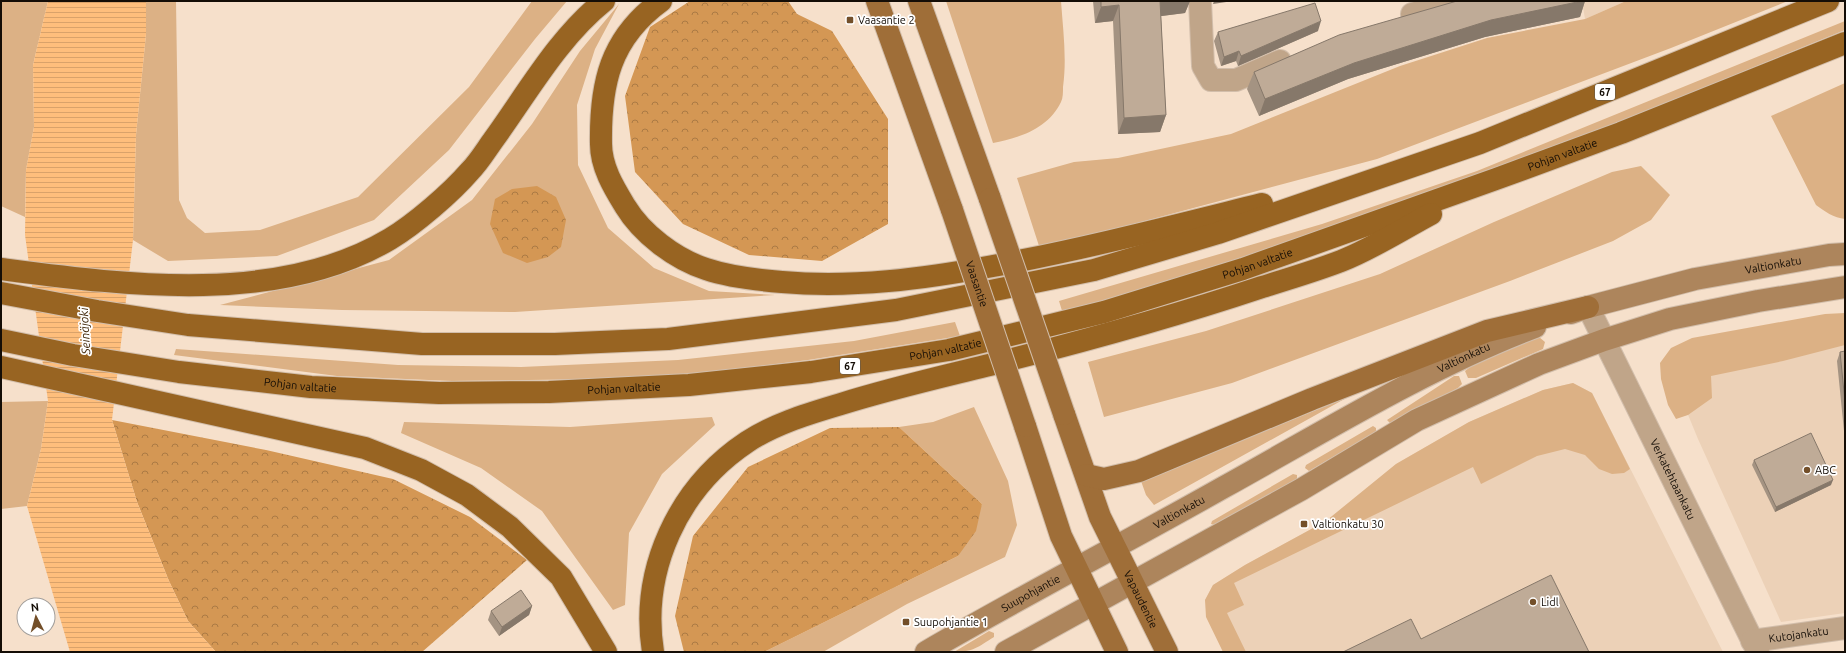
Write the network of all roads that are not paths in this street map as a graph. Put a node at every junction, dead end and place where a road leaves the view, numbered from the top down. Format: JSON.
{"nodes":[{"id":1,"x":604,"y":1,"type":"edge"},
{"id":2,"x":660,"y":1,"type":"edge"},
{"id":3,"x":877,"y":1,"type":"edge"},
{"id":4,"x":919,"y":1,"type":"edge"},
{"id":5,"x":1200,"y":1,"type":"edge"},
{"id":6,"x":1456,"y":1,"type":"edge"},
{"id":7,"x":1828,"y":1,"type":"edge"},
{"id":8,"x":1389,"y":21,"type":"edge"},
{"id":9,"x":1845,"y":43,"type":"edge"},
{"id":10,"x":1301,"y":52,"type":"edge"},
{"id":11,"x":1380,"y":176,"type":"junction"},
{"id":12,"x":1496,"y":179,"type":"junction"},
{"id":13,"x":1845,"y":254,"type":"edge"},
{"id":14,"x":1,"y":269,"type":"edge"},
{"id":15,"x":1845,"y":287,"type":"edge"},
{"id":16,"x":1,"y":293,"type":"edge"},
{"id":17,"x":1588,"y":307,"type":"junction"},
{"id":18,"x":1,"y":340,"type":"edge"},
{"id":19,"x":1604,"y":340,"type":"junction"},
{"id":20,"x":1,"y":367,"type":"edge"},
{"id":21,"x":1086,"y":476,"type":"junction"},
{"id":22,"x":1115,"y":547,"type":"junction"},
{"id":23,"x":1076,"y":567,"type":"junction"},
{"id":24,"x":1132,"y":583,"type":"junction"},
{"id":25,"x":1093,"y":604,"type":"junction"},
{"id":26,"x":1845,"y":628,"type":"edge"},
{"id":27,"x":1755,"y":646,"type":"edge"},
{"id":28,"x":606,"y":652,"type":"edge"},
{"id":29,"x":653,"y":652,"type":"edge"},
{"id":30,"x":926,"y":652,"type":"edge"},
{"id":31,"x":1006,"y":652,"type":"edge"},
{"id":32,"x":1117,"y":652,"type":"edge"},
{"id":33,"x":1167,"y":652,"type":"edge"}],
"edges":[{"from":1,"to":14,"type":"highway"},
{"from":2,"to":11,"type":"highway"},
{"from":3,"to":23,"type":"main road","name":"Vaasantie","bridge":true},
{"from":4,"to":21,"type":"main road","bridge":true},
{"from":5,"to":10,"type":"street"},
{"from":6,"to":8,"type":"street"},
{"from":7,"to":11,"type":"highway","number":"67"},
{"from":9,"to":12,"type":"highway","name":"Pohjan valtatie","number":"67"},
{"from":11,"to":16,"type":"highway","number":"67"},
{"from":12,"to":18,"type":"highway","name":"Pohjan valtatie","number":"67"},
{"from":12,"to":29,"type":"highway"},
{"from":13,"to":17,"type":"main road","name":"Valtionkatu"},
{"from":15,"to":19,"type":"main road"},
{"from":17,"to":19,"type":"street","name":"Verkatehtaankatu"},
{"from":17,"to":21,"type":"main road"},
{"from":17,"to":22,"type":"main road","name":"Valtionkatu"},
{"from":19,"to":24,"type":"main road"},
{"from":19,"to":27,"type":"street","name":"Verkatehtaankatu"},
{"from":20,"to":28,"type":"highway"},
{"from":21,"to":22,"type":"main road"},
{"from":22,"to":23,"type":"main road","name":"Suupohjantie"},
{"from":22,"to":24,"type":"main road","name":"Vapaudentie"},
{"from":23,"to":25,"type":"main road"},
{"from":23,"to":30,"type":"main road","name":"Suupohjantie"},
{"from":24,"to":25,"type":"main road"},
{"from":24,"to":33,"type":"main road","name":"Vapaudentie"},
{"from":25,"to":31,"type":"main road"},
{"from":25,"to":32,"type":"main road"},
{"from":26,"to":27,"type":"street","name":"Kutojankatu"}]}
